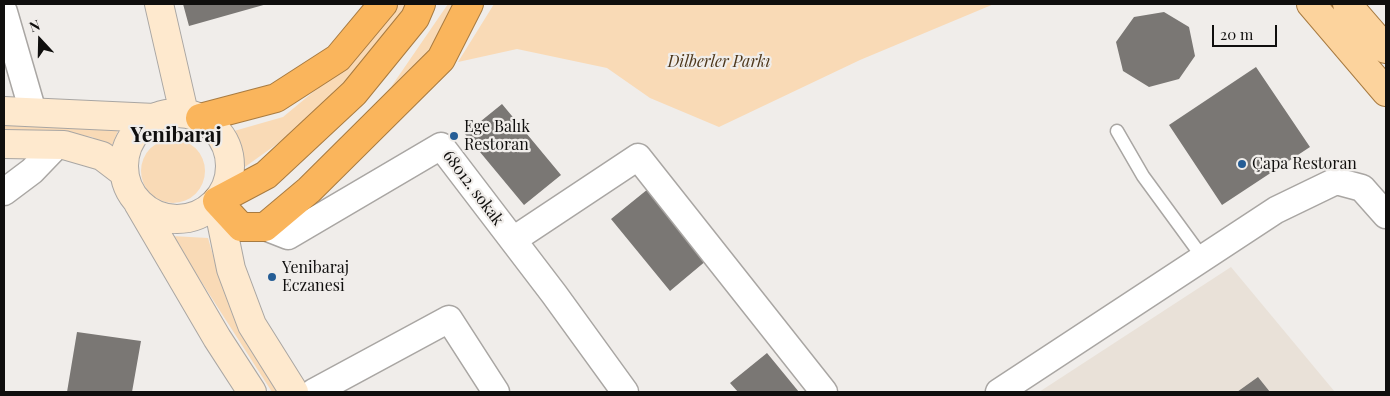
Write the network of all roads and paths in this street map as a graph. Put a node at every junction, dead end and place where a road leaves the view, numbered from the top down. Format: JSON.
{"nodes":[{"id":1,"x":159,"y":4,"type":"edge"},
{"id":2,"x":383,"y":4,"type":"edge"},
{"id":3,"x":421,"y":4,"type":"edge"},
{"id":4,"x":469,"y":4,"type":"edge"},
{"id":5,"x":1311,"y":4,"type":"edge"},
{"id":6,"x":1347,"y":4,"type":"edge"},
{"id":7,"x":4,"y":12,"type":"edge"},
{"id":8,"x":1386,"y":49,"type":"edge"},
{"id":9,"x":1386,"y":92,"type":"edge"},
{"id":10,"x":4,"y":111,"type":"edge"},
{"id":11,"x":33,"y":112,"type":"junction"},
{"id":12,"x":192,"y":116,"type":"junction"},
{"id":13,"x":155,"y":118,"type":"junction"},
{"id":14,"x":1117,"y":131,"type":"dead end"},
{"id":15,"x":4,"y":144,"type":"edge"},
{"id":16,"x":57,"y":145,"type":"junction"},
{"id":17,"x":123,"y":172,"type":"junction"},
{"id":18,"x":4,"y":192,"type":"edge"},
{"id":19,"x":136,"y":199,"type":"junction"},
{"id":20,"x":217,"y":201,"type":"junction"},
{"id":21,"x":1386,"y":214,"type":"edge"},
{"id":22,"x":265,"y":227,"type":"junction"},
{"id":23,"x":513,"y":240,"type":"junction"},
{"id":24,"x":1204,"y":258,"type":"junction"},
{"id":25,"x":252,"y":392,"type":"edge"},
{"id":26,"x":294,"y":392,"type":"edge"},
{"id":27,"x":314,"y":392,"type":"edge"},
{"id":28,"x":496,"y":392,"type":"edge"},
{"id":29,"x":625,"y":392,"type":"edge"},
{"id":30,"x":824,"y":392,"type":"edge"},
{"id":31,"x":999,"y":392,"type":"edge"}],
"edges":[{"from":1,"to":12,"type":"main road"},
{"from":2,"to":12,"type":"highway"},
{"from":3,"to":20,"type":"highway"},
{"from":4,"to":22,"type":"highway"},
{"from":5,"to":9,"type":"main road"},
{"from":6,"to":8,"type":"main road"},
{"from":7,"to":11,"type":"street"},
{"from":10,"to":11,"type":"main road"},
{"from":11,"to":13,"type":"main road"},
{"from":12,"to":13,"type":"main road"},
{"from":12,"to":20,"type":"main road"},
{"from":13,"to":17,"type":"main road"},
{"from":14,"to":24,"type":"lane"},
{"from":15,"to":16,"type":"main road"},
{"from":16,"to":17,"type":"main road"},
{"from":16,"to":18,"type":"street"},
{"from":17,"to":19,"type":"main road"},
{"from":19,"to":20,"type":"main road"},
{"from":19,"to":25,"type":"main road"},
{"from":20,"to":22,"type":"highway"},
{"from":20,"to":26,"type":"main road"},
{"from":21,"to":24,"type":"street"},
{"from":22,"to":23,"type":"street","name":"68012. sokak"},
{"from":23,"to":29,"type":"street","name":"68012. sokak"},
{"from":23,"to":30,"type":"street"},
{"from":24,"to":31,"type":"street"},
{"from":27,"to":28,"type":"street"}]}
